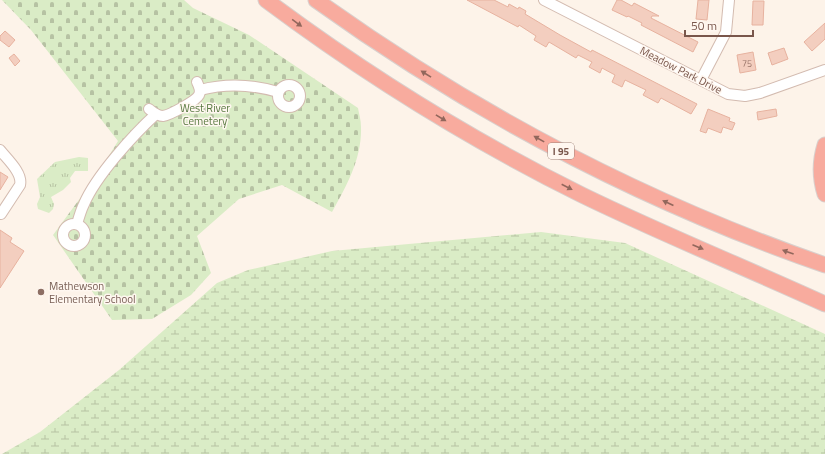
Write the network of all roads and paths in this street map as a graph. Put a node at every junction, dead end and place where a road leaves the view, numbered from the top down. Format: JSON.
{"nodes":[{"id":1,"x":266,"y":0,"type":"edge"},
{"id":2,"x":316,"y":0,"type":"edge"},
{"id":3,"x":544,"y":0,"type":"edge"},
{"id":4,"x":729,"y":0,"type":"edge"},
{"id":5,"x":825,"y":70,"type":"edge"},
{"id":6,"x":701,"y":80,"type":"junction"},
{"id":7,"x":278,"y":92,"type":"dead end"},
{"id":8,"x":825,"y":145,"type":"edge"},
{"id":9,"x":0,"y":150,"type":"edge"},
{"id":10,"x":825,"y":194,"type":"edge"},
{"id":11,"x":1,"y":214,"type":"dead end"},
{"id":12,"x":77,"y":224,"type":"dead end"},
{"id":13,"x":729,"y":261,"type":"junction"},
{"id":14,"x":825,"y":265,"type":"edge"},
{"id":15,"x":825,"y":296,"type":"edge"},
{"id":16,"x":825,"y":304,"type":"edge"}],
"edges":[{"from":1,"to":13,"type":"highway","number":"I 95","one_way":true},
{"from":14,"to":2,"type":"highway","number":"I 95","one_way":true},
{"from":3,"to":6,"type":"street","name":"Meadow Park Drive"},
{"from":4,"to":6,"type":"street"},
{"from":5,"to":6,"type":"street","name":"Meadow Park Drive"},
{"from":7,"to":12,"type":"street"},
{"from":8,"to":10,"type":"highway"},
{"from":9,"to":11,"type":"street"},
{"from":13,"to":15,"type":"highway","number":"I 95"},
{"from":13,"to":16,"type":"highway"}]}
